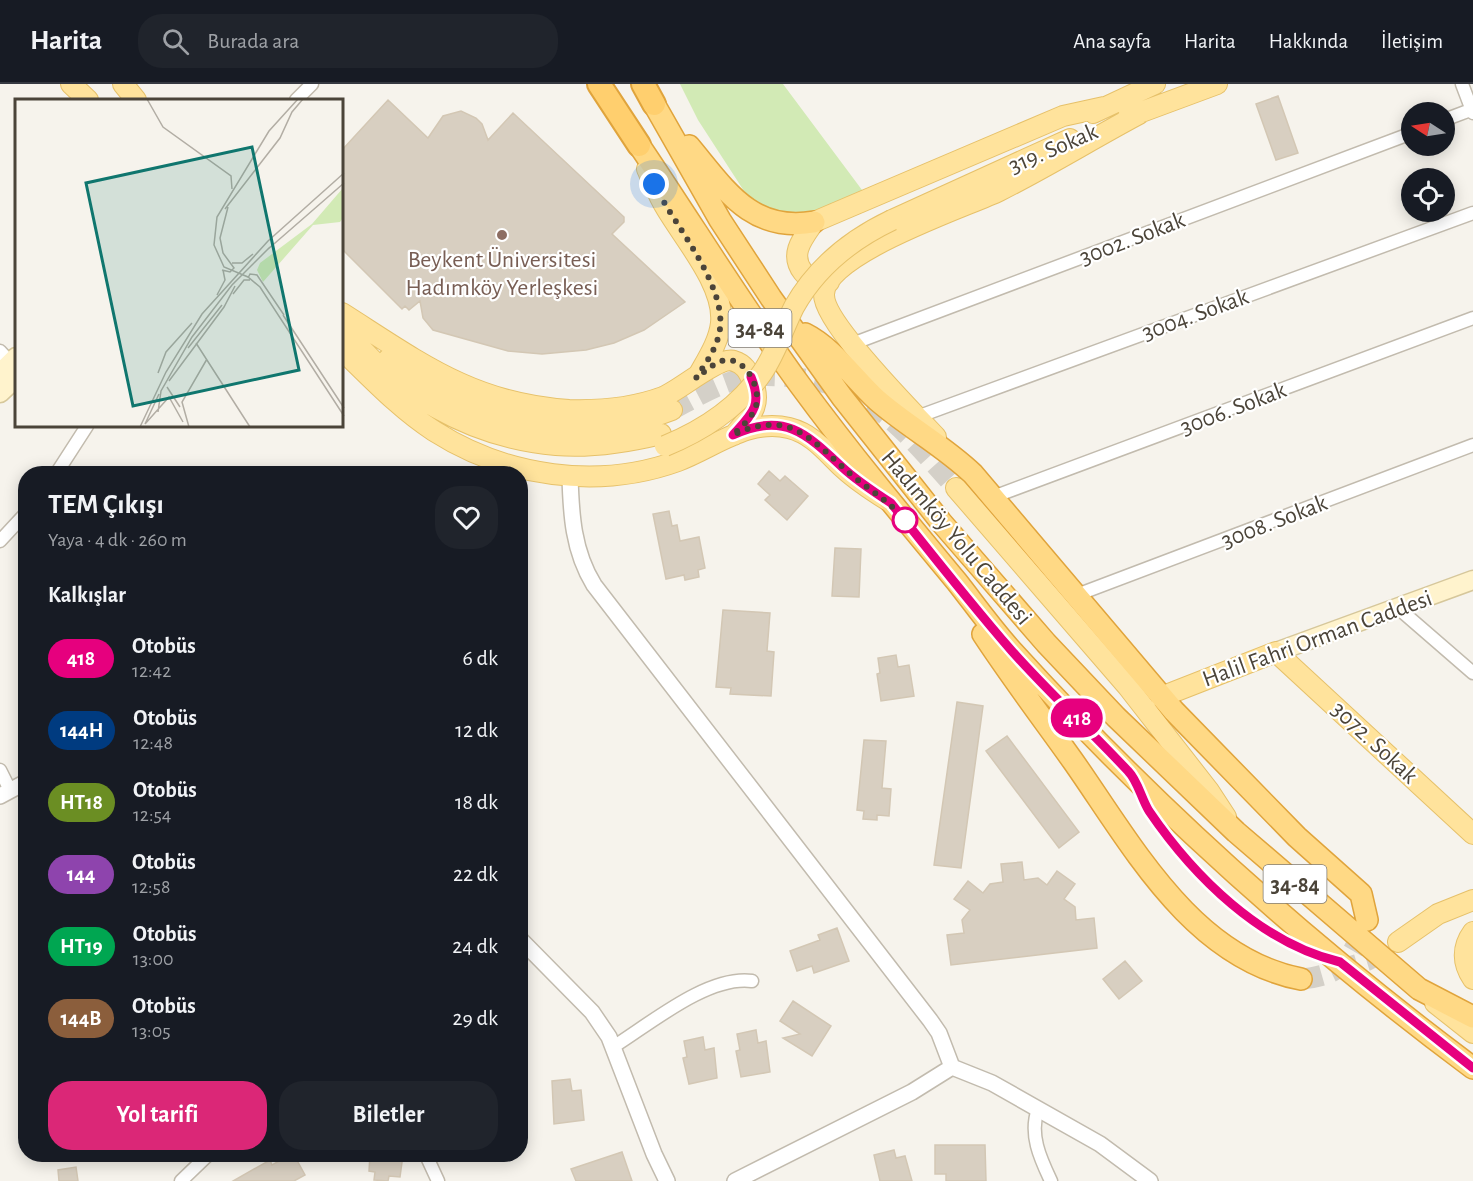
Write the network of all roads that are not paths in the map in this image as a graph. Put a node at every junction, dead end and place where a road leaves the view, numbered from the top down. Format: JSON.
{"nodes":[{"id":1,"x":71,"y":84,"type":"edge"},
{"id":2,"x":123,"y":84,"type":"edge"},
{"id":3,"x":312,"y":84,"type":"edge"},
{"id":4,"x":599,"y":84,"type":"edge"},
{"id":5,"x":643,"y":84,"type":"edge"},
{"id":6,"x":1155,"y":84,"type":"edge"},
{"id":7,"x":1216,"y":84,"type":"edge"},
{"id":8,"x":1462,"y":84,"type":"edge"},
{"id":9,"x":87,"y":99,"type":"edge"},
{"id":10,"x":135,"y":99,"type":"edge"},
{"id":11,"x":297,"y":99,"type":"edge"},
{"id":12,"x":654,"y":104,"type":"junction"},
{"id":13,"x":1104,"y":107,"type":"junction"},
{"id":14,"x":1473,"y":111,"type":"edge"},
{"id":15,"x":1139,"y":114,"type":"junction"},
{"id":16,"x":1455,"y":117,"type":"edge"},
{"id":17,"x":1401,"y":137,"type":"edge"},
{"id":18,"x":639,"y":145,"type":"junction"},
{"id":19,"x":1473,"y":213,"type":"edge"},
{"id":20,"x":889,"y":214,"type":"junction"},
{"id":21,"x":814,"y":222,"type":"junction"},
{"id":22,"x":828,"y":282,"type":"junction"},
{"id":23,"x":344,"y":314,"type":"edge"},
{"id":24,"x":1473,"y":318,"type":"edge"},
{"id":25,"x":344,"y":320,"type":"edge"},
{"id":26,"x":344,"y":328,"type":"edge"},
{"id":27,"x":794,"y":329,"type":"junction"},
{"id":28,"x":852,"y":344,"type":"junction"},
{"id":29,"x":344,"y":353,"type":"edge"},
{"id":30,"x":9,"y":364,"type":"edge"},
{"id":31,"x":696,"y":378,"type":"junction"},
{"id":32,"x":0,"y":393,"type":"edge"},
{"id":33,"x":672,"y":410,"type":"tunnel mouth"},
{"id":34,"x":414,"y":415,"type":"junction"},
{"id":35,"x":917,"y":417,"type":"junction"},
{"id":36,"x":86,"y":428,"type":"edge"},
{"id":37,"x":733,"y":435,"type":"junction"},
{"id":38,"x":663,"y":440,"type":"junction"},
{"id":39,"x":1473,"y":445,"type":"edge"},
{"id":40,"x":952,"y":454,"type":"junction"},
{"id":41,"x":61,"y":466,"type":"edge"},
{"id":42,"x":511,"y":466,"type":"edge"},
{"id":43,"x":528,"y":471,"type":"edge"},
{"id":44,"x":570,"y":476,"type":"junction"},
{"id":45,"x":956,"y":488,"type":"tunnel mouth"},
{"id":46,"x":993,"y":497,"type":"junction"},
{"id":47,"x":891,"y":503,"type":"junction"},
{"id":48,"x":18,"y":522,"type":"edge"},
{"id":49,"x":0,"y":541,"type":"edge"},
{"id":50,"x":1473,"y":580,"type":"edge"},
{"id":51,"x":957,"y":583,"type":"junction"},
{"id":52,"x":1074,"y":596,"type":"junction"},
{"id":53,"x":1398,"y":608,"type":"junction"},
{"id":54,"x":1276,"y":652,"type":"junction"},
{"id":55,"x":1473,"y":673,"type":"edge"},
{"id":56,"x":1161,"y":697,"type":"junction"},
{"id":57,"x":0,"y":770,"type":"edge"},
{"id":58,"x":5,"y":793,"type":"edge"},
{"id":59,"x":1236,"y":832,"type":"junction"},
{"id":60,"x":1473,"y":834,"type":"edge"},
{"id":61,"x":1473,"y":900,"type":"edge"},
{"id":62,"x":1361,"y":928,"type":"junction"},
{"id":63,"x":1473,"y":932,"type":"edge"},
{"id":64,"x":1398,"y":942,"type":"tunnel mouth"},
{"id":65,"x":528,"y":947,"type":"edge"},
{"id":66,"x":1301,"y":979,"type":"tunnel mouth"},
{"id":67,"x":1473,"y":979,"type":"edge"},
{"id":68,"x":752,"y":981,"type":"dead end"},
{"id":69,"x":1419,"y":989,"type":"junction"},
{"id":70,"x":1473,"y":1017,"type":"edge"},
{"id":71,"x":1473,"y":1033,"type":"edge"},
{"id":72,"x":613,"y":1047,"type":"junction"},
{"id":73,"x":952,"y":1067,"type":"junction"},
{"id":74,"x":1473,"y":1068,"type":"edge"},
{"id":75,"x":1038,"y":1109,"type":"junction"},
{"id":76,"x":201,"y":1162,"type":"edge"},
{"id":77,"x":429,"y":1162,"type":"edge"},
{"id":78,"x":181,"y":1181,"type":"edge"},
{"id":79,"x":438,"y":1181,"type":"edge"},
{"id":80,"x":667,"y":1181,"type":"edge"},
{"id":81,"x":735,"y":1181,"type":"edge"},
{"id":82,"x":1051,"y":1181,"type":"edge"},
{"id":83,"x":1150,"y":1181,"type":"edge"}],
"edges":[{"from":1,"to":9,"type":"main road"},
{"from":2,"to":10,"type":"main road"},
{"from":3,"to":11,"type":"street"},
{"from":4,"to":18,"type":"highway"},
{"from":5,"to":12,"type":"highway"},
{"from":6,"to":13,"type":"main road","name":"319. Sokak"},
{"from":7,"to":15,"type":"main road","name":"319. Sokak"},
{"from":8,"to":14,"type":"street"},
{"from":12,"to":21,"type":"highway"},
{"from":12,"to":27,"type":"highway","name":"Hadımköy Yolu Caddesi","number":"34-84"},
{"from":13,"to":20,"type":"main road","name":"319. Sokak"},
{"from":13,"to":21,"type":"main road"},
{"from":14,"to":16,"type":"street"},
{"from":15,"to":20,"type":"main road","name":"319. Sokak"},
{"from":15,"to":22,"type":"main road"},
{"from":17,"to":28,"type":"street","name":"3002. Sokak"},
{"from":18,"to":31,"type":"main road"},
{"from":18,"to":47,"type":"highway","name":"Hadımköy Yolu Caddesi","number":"34-84"},
{"from":19,"to":35,"type":"street","name":"3004. Sokak"},
{"from":20,"to":38,"type":"main road"},
{"from":21,"to":22,"type":"main road"},
{"from":22,"to":28,"type":"main road"},
{"from":23,"to":31,"type":"main road"},
{"from":24,"to":46,"type":"street","name":"3006. Sokak"},
{"from":25,"to":33,"type":"main road"},
{"from":26,"to":38,"type":"main road"},
{"from":27,"to":40,"type":"highway"},
{"from":27,"to":59,"type":"highway","name":"Hadımköy Yolu Caddesi","number":"34-84"},
{"from":28,"to":35,"type":"main road"},
{"from":29,"to":34,"type":"main road"},
{"from":30,"to":32,"type":"main road"},
{"from":31,"to":37,"type":"main road"},
{"from":34,"to":38,"type":"main road"},
{"from":34,"to":42,"type":"main road"},
{"from":35,"to":40,"type":"main road"},
{"from":36,"to":41,"type":"street"},
{"from":37,"to":44,"type":"main road"},
{"from":37,"to":47,"type":"main road"},
{"from":39,"to":52,"type":"street","name":"3008. Sokak"},
{"from":40,"to":46,"type":"highway"},
{"from":43,"to":44,"type":"main road"},
{"from":44,"to":73,"type":"street"},
{"from":45,"to":59,"type":"main road"},
{"from":46,"to":52,"type":"highway"},
{"from":47,"to":51,"type":"highway","name":"Hadımköy Yolu Caddesi","number":"34-84"},
{"from":48,"to":49,"type":"street"},
{"from":50,"to":53,"type":"main road","name":"Halil Fahri Orman Caddesi"},
{"from":51,"to":66,"type":"highway"},
{"from":51,"to":74,"type":"highway","name":"Hadımköy Yolu Caddesi","number":"34-84"},
{"from":52,"to":56,"type":"highway"},
{"from":53,"to":54,"type":"main road","name":"Halil Fahri Orman Caddesi"},
{"from":53,"to":55,"type":"street"},
{"from":54,"to":56,"type":"main road","name":"Halil Fahri Orman Caddesi"},
{"from":54,"to":60,"type":"main road","name":"3072. Sokak"},
{"from":56,"to":62,"type":"highway"},
{"from":57,"to":58,"type":"street"},
{"from":59,"to":62,"type":"highway","name":"Hadımköy Yolu Caddesi","number":"34-84"},
{"from":61,"to":64,"type":"main road"},
{"from":62,"to":69,"type":"highway","number":"34-84"},
{"from":63,"to":67,"type":"main road"},
{"from":65,"to":72,"type":"street"},
{"from":68,"to":72,"type":"street"},
{"from":69,"to":70,"type":"highway"},
{"from":69,"to":71,"type":"main road","number":"34-84"},
{"from":72,"to":80,"type":"street"},
{"from":73,"to":75,"type":"street"},
{"from":73,"to":81,"type":"street"},
{"from":75,"to":82,"type":"street"},
{"from":75,"to":83,"type":"street"},
{"from":76,"to":78,"type":"street"},
{"from":77,"to":79,"type":"street"}]}
